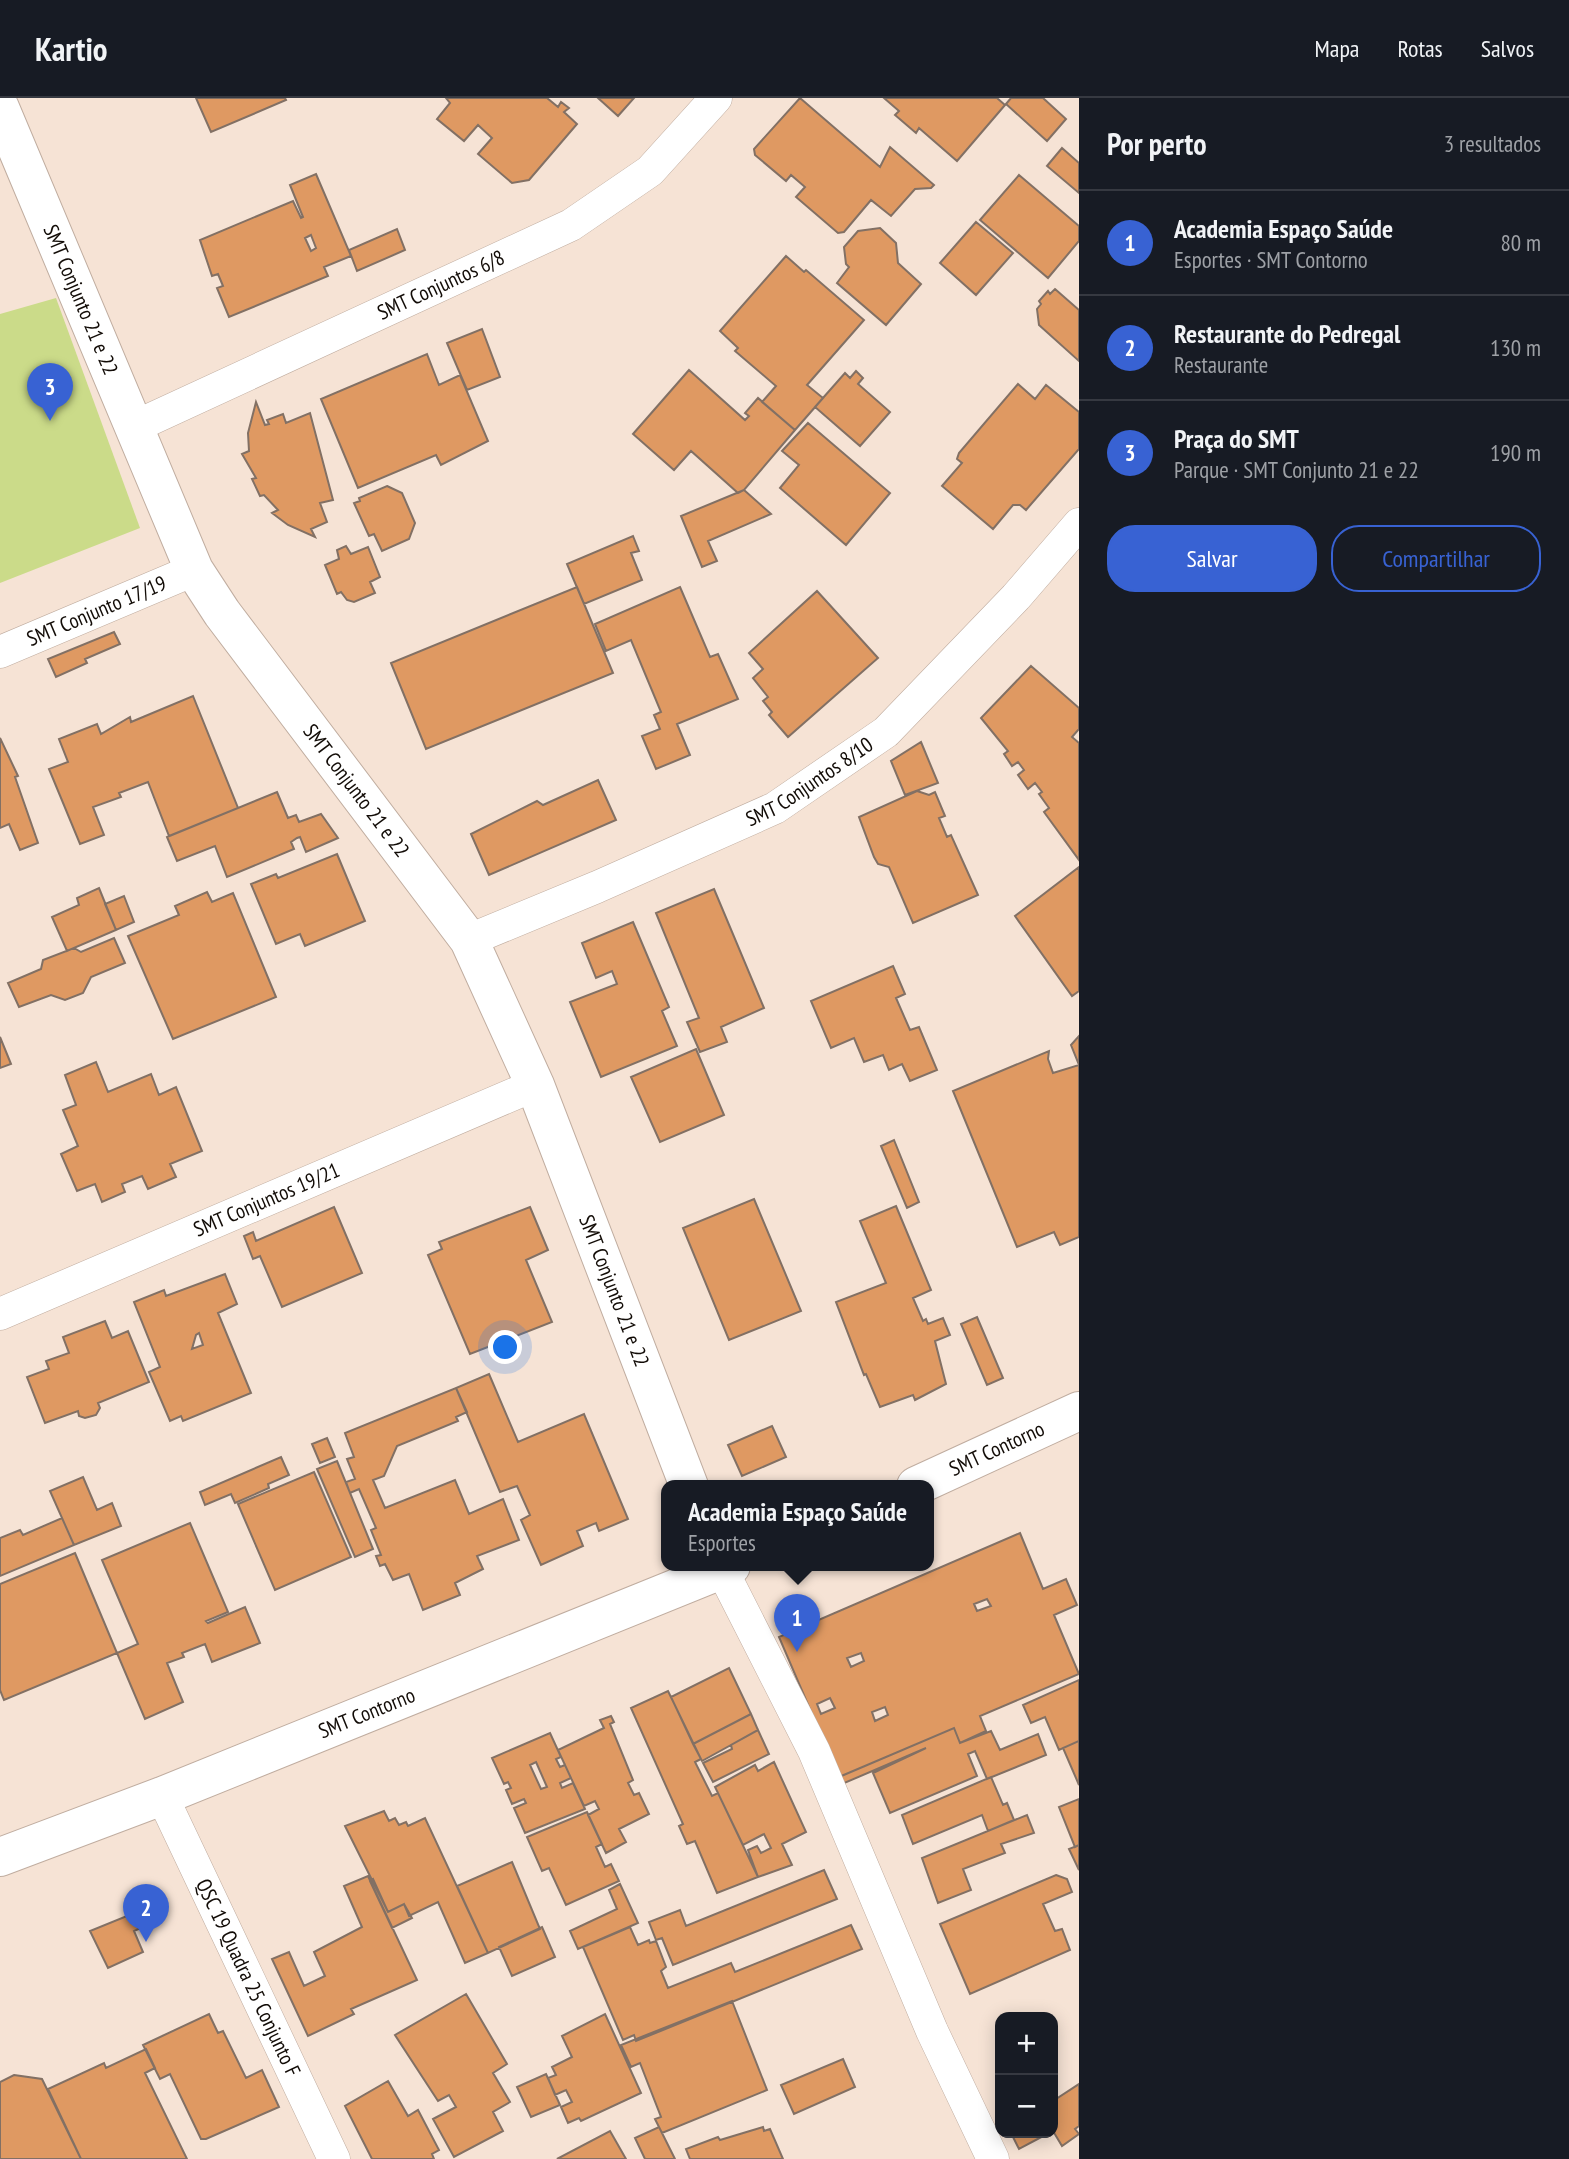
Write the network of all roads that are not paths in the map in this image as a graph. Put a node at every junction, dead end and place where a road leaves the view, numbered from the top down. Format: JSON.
{"nodes":[{"id":1,"x":716,"y":98,"type":"edge"},
{"id":2,"x":1,"y":114,"type":"edge"},
{"id":3,"x":136,"y":426,"type":"junction"},
{"id":4,"x":1079,"y":524,"type":"edge"},
{"id":5,"x":194,"y":570,"type":"junction"},
{"id":6,"x":0,"y":652,"type":"edge"},
{"id":7,"x":469,"y":940,"type":"junction"},
{"id":8,"x":535,"y":1085,"type":"junction"},
{"id":9,"x":0,"y":1314,"type":"edge"},
{"id":10,"x":1079,"y":1412,"type":"edge"},
{"id":11,"x":687,"y":1480,"type":"edge"},
{"id":12,"x":929,"y":1480,"type":"edge"},
{"id":13,"x":718,"y":1571,"type":"edge"},
{"id":14,"x":726,"y":1571,"type":"edge"},
{"id":15,"x":163,"y":1796,"type":"junction"},
{"id":16,"x":0,"y":1857,"type":"edge"},
{"id":17,"x":334,"y":2159,"type":"edge"},
{"id":18,"x":993,"y":2159,"type":"edge"}],
"edges":[{"from":1,"to":3,"type":"street","name":"SMT Conjuntos 6/8"},
{"from":2,"to":3,"type":"street","name":"SMT Conjunto 21 e 22"},
{"from":3,"to":5,"type":"street","name":"SMT Conjunto 21 e 22"},
{"from":4,"to":7,"type":"street","name":"SMT Conjuntos 8/10"},
{"from":5,"to":6,"type":"street","name":"SMT Conjunto 17/19"},
{"from":5,"to":7,"type":"street","name":"SMT Conjunto 21 e 22"},
{"from":7,"to":8,"type":"street","name":"SMT Conjunto 21 e 22"},
{"from":8,"to":9,"type":"street","name":"SMT Conjuntos 19/21"},
{"from":8,"to":11,"type":"street","name":"SMT Conjunto 21 e 22"},
{"from":10,"to":12,"type":"street","name":"SMT Contorno"},
{"from":13,"to":15,"type":"street","name":"SMT Contorno"},
{"from":14,"to":18,"type":"street"},
{"from":15,"to":16,"type":"street","name":"SMT Contorno"},
{"from":15,"to":17,"type":"street","name":"QSC 19 Quadra 25 Conjunto F"}]}
